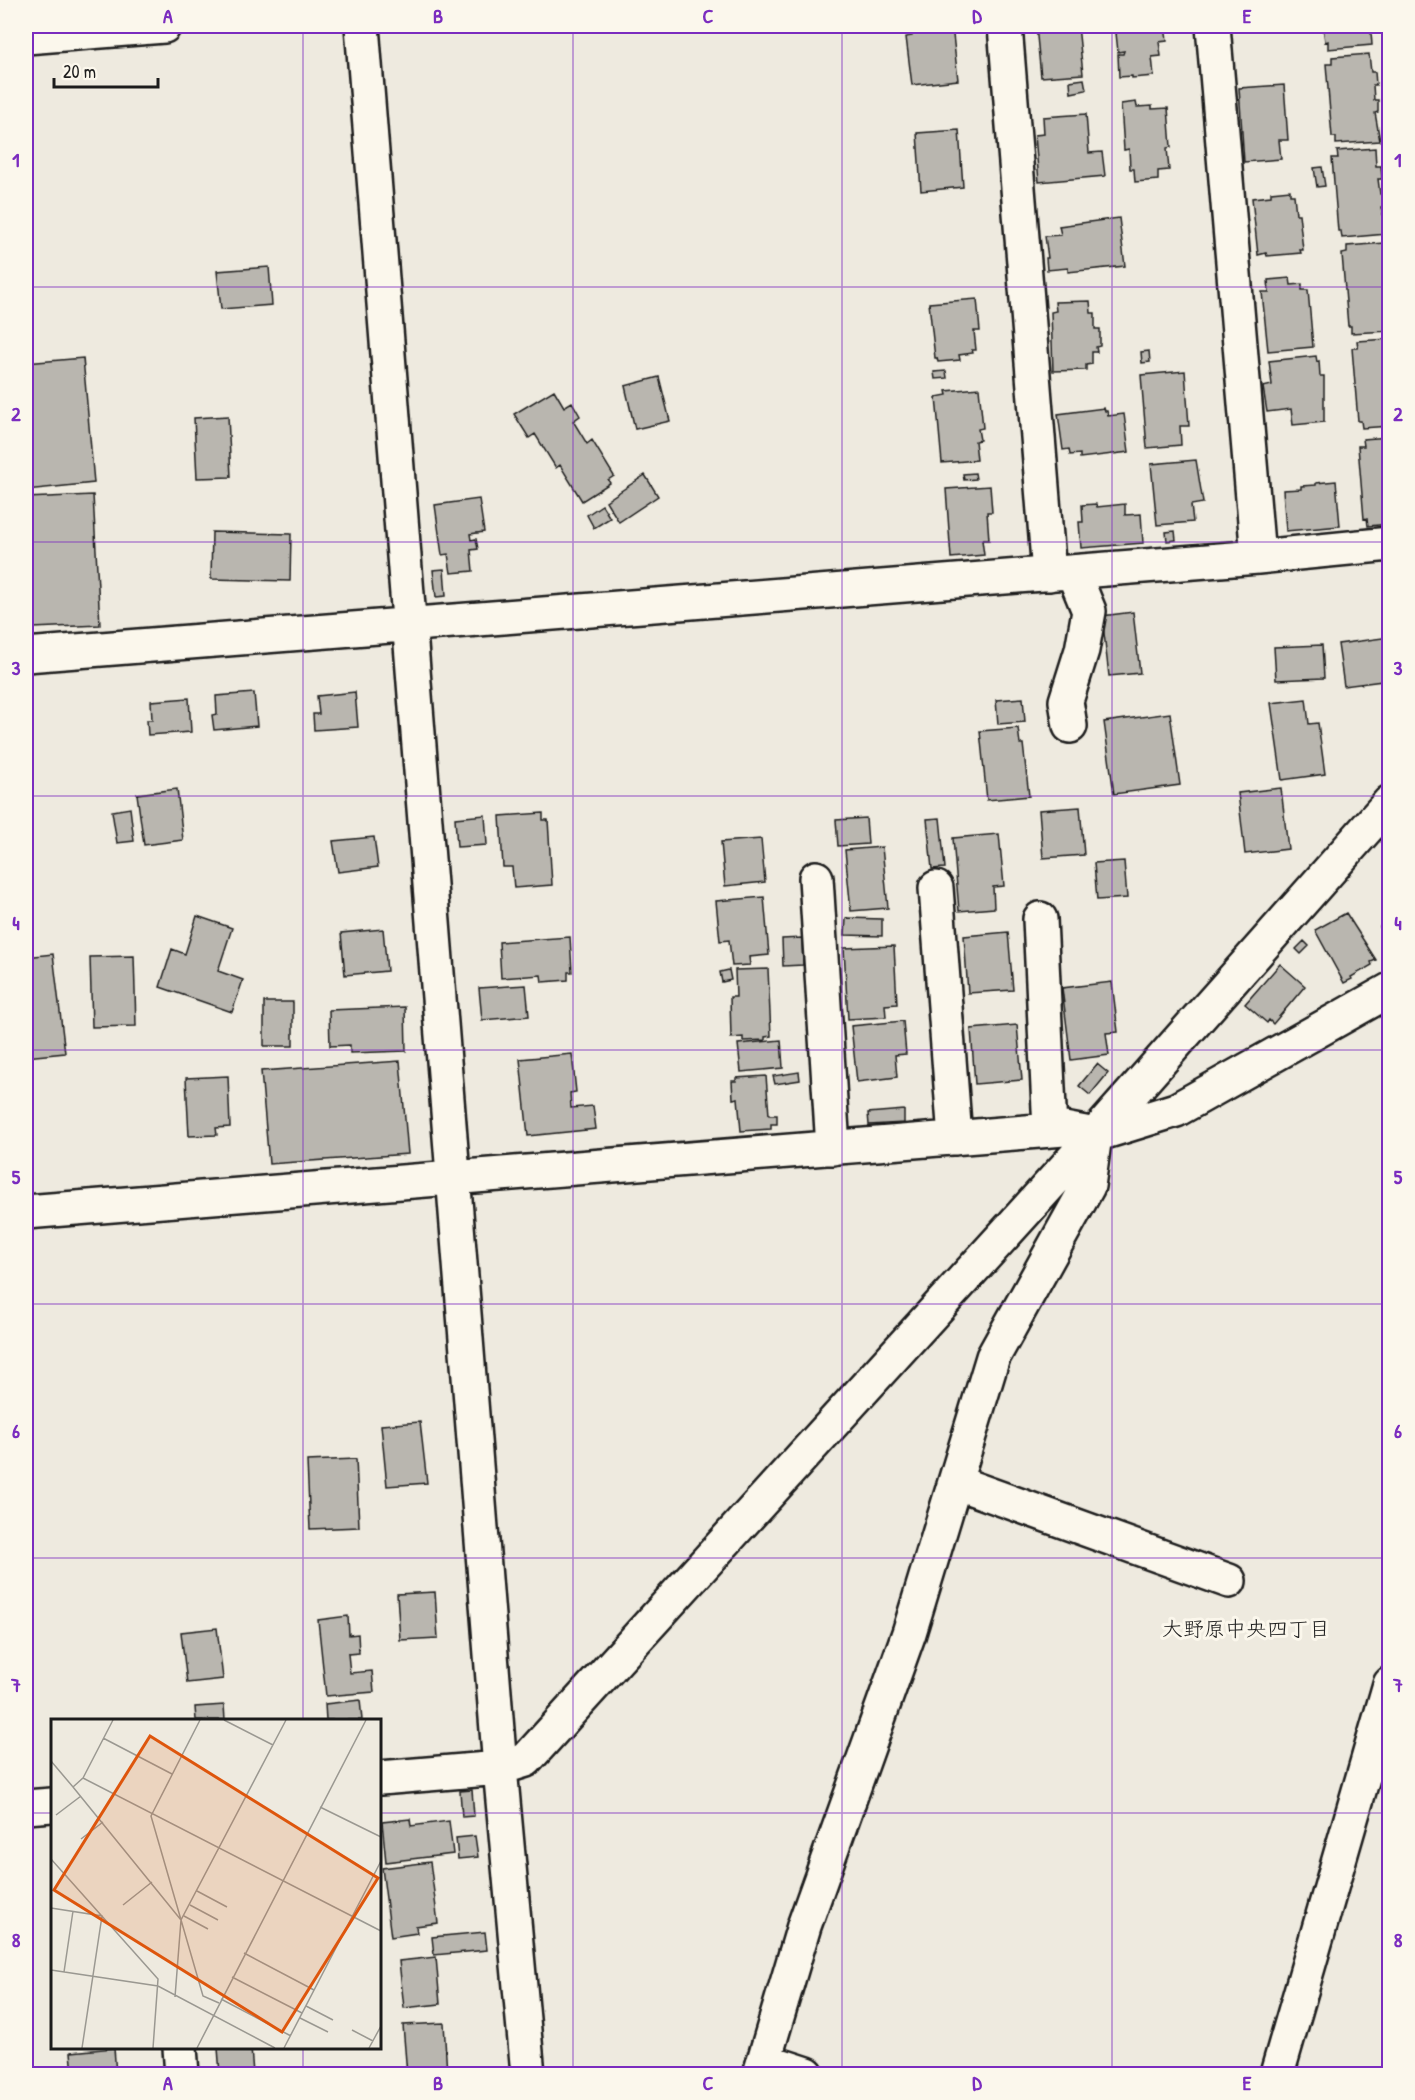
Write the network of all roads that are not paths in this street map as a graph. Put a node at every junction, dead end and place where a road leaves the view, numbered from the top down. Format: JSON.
{"nodes":[{"id":1,"x":164,"y":26,"type":"edge"},
{"id":2,"x":362,"y":26,"type":"edge"},
{"id":3,"x":1005,"y":26,"type":"edge"},
{"id":4,"x":1213,"y":26,"type":"edge"},
{"id":5,"x":26,"y":37,"type":"edge"},
{"id":6,"x":1389,"y":544,"type":"edge"},
{"id":7,"x":1258,"y":557,"type":"junction"},
{"id":8,"x":1061,"y":573,"type":"junction"},
{"id":9,"x":410,"y":625,"type":"junction"},
{"id":10,"x":26,"y":655,"type":"edge"},
{"id":11,"x":1070,"y":726,"type":"dead end"},
{"id":12,"x":1389,"y":802,"type":"edge"},
{"id":13,"x":816,"y":878,"type":"dead end"},
{"id":14,"x":936,"y":888,"type":"dead end"},
{"id":15,"x":1040,"y":919,"type":"dead end"},
{"id":16,"x":1389,"y":990,"type":"edge"},
{"id":17,"x":1050,"y":1130,"type":"junction"},
{"id":18,"x":1095,"y":1136,"type":"junction"},
{"id":19,"x":956,"y":1138,"type":"junction"},
{"id":20,"x":833,"y":1148,"type":"junction"},
{"id":21,"x":454,"y":1178,"type":"junction"},
{"id":22,"x":26,"y":1212,"type":"edge"},
{"id":23,"x":955,"y":1482,"type":"junction"},
{"id":24,"x":1230,"y":1581,"type":"dead end"},
{"id":25,"x":1389,"y":1684,"type":"edge"},
{"id":26,"x":500,"y":1768,"type":"junction"},
{"id":27,"x":381,"y":1778,"type":"edge"},
{"id":28,"x":51,"y":1805,"type":"edge"},
{"id":29,"x":26,"y":1807,"type":"edge"},
{"id":30,"x":180,"y":2049,"type":"edge"},
{"id":31,"x":762,"y":2067,"type":"edge"},
{"id":32,"x":182,"y":2074,"type":"edge"},
{"id":33,"x":528,"y":2074,"type":"edge"},
{"id":34,"x":807,"y":2074,"type":"edge"},
{"id":35,"x":1277,"y":2074,"type":"edge"}],
"edges":[{"from":1,"to":5,"type":"street"},
{"from":2,"to":9,"type":"street"},
{"from":3,"to":8,"type":"street"},
{"from":4,"to":7,"type":"street"},
{"from":6,"to":7,"type":"street"},
{"from":7,"to":8,"type":"street"},
{"from":8,"to":9,"type":"street"},
{"from":8,"to":11,"type":"street"},
{"from":9,"to":10,"type":"street"},
{"from":9,"to":21,"type":"street"},
{"from":12,"to":18,"type":"street"},
{"from":13,"to":20,"type":"street"},
{"from":14,"to":19,"type":"street"},
{"from":15,"to":17,"type":"street"},
{"from":16,"to":18,"type":"street"},
{"from":17,"to":18,"type":"street"},
{"from":17,"to":19,"type":"street"},
{"from":18,"to":23,"type":"street"},
{"from":18,"to":26,"type":"street"},
{"from":19,"to":20,"type":"street"},
{"from":20,"to":21,"type":"street"},
{"from":21,"to":22,"type":"street"},
{"from":21,"to":26,"type":"street"},
{"from":23,"to":24,"type":"street"},
{"from":23,"to":31,"type":"street"},
{"from":25,"to":35,"type":"street"},
{"from":26,"to":27,"type":"street"},
{"from":26,"to":33,"type":"street"},
{"from":28,"to":29,"type":"street"},
{"from":30,"to":32,"type":"street"},
{"from":31,"to":34,"type":"street"}]}
